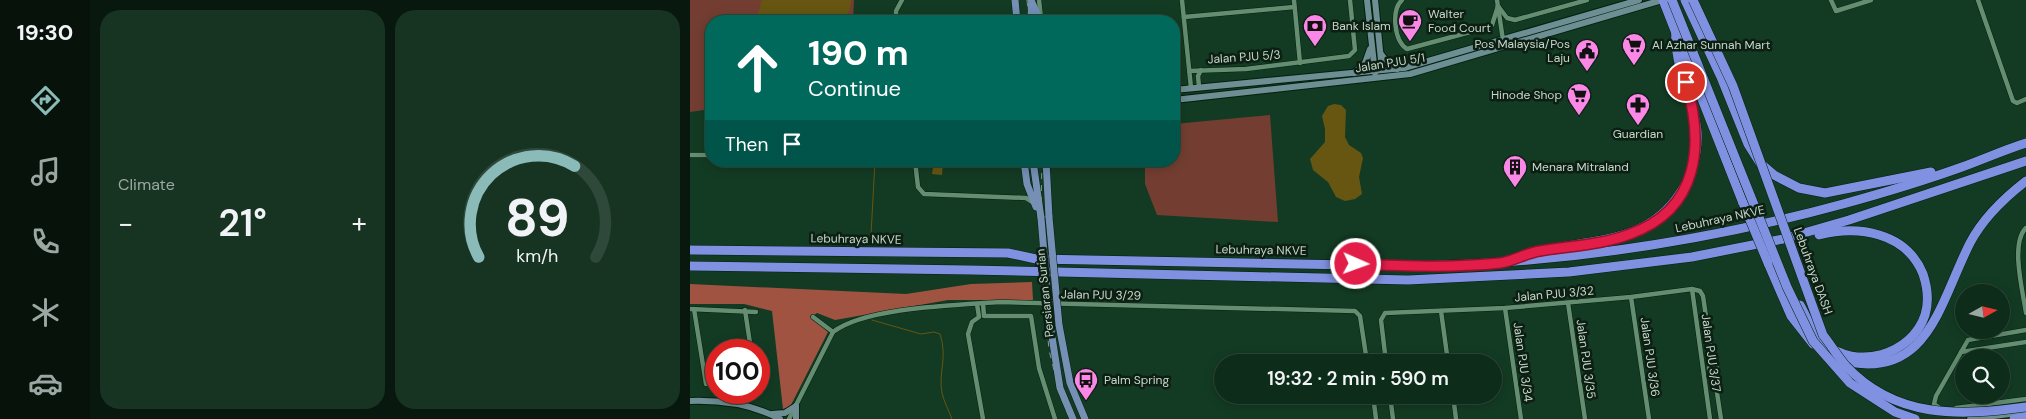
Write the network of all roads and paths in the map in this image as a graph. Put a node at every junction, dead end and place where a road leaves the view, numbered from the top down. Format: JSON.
{"nodes":[{"id":1,"x":902,"y":0,"type":"edge"},
{"id":2,"x":1015,"y":0,"type":"edge"},
{"id":3,"x":1031,"y":0,"type":"edge"},
{"id":4,"x":1039,"y":0,"type":"edge"},
{"id":5,"x":1182,"y":0,"type":"edge"},
{"id":6,"x":1294,"y":0,"type":"edge"},
{"id":7,"x":1350,"y":0,"type":"edge"},
{"id":8,"x":1367,"y":0,"type":"edge"},
{"id":9,"x":1375,"y":0,"type":"edge"},
{"id":10,"x":1402,"y":0,"type":"edge"},
{"id":11,"x":1497,"y":0,"type":"edge"},
{"id":12,"x":1587,"y":0,"type":"edge"},
{"id":13,"x":1639,"y":0,"type":"edge"},
{"id":14,"x":1662,"y":0,"type":"edge"},
{"id":15,"x":1673,"y":0,"type":"edge"},
{"id":16,"x":1831,"y":0,"type":"edge"},
{"id":17,"x":1871,"y":0,"type":"edge"},
{"id":18,"x":1978,"y":0,"type":"edge"},
{"id":19,"x":1689,"y":3,"type":"edge"},
{"id":20,"x":1498,"y":6,"type":"junction"},
{"id":21,"x":1294,"y":7,"type":"junction"},
{"id":22,"x":1674,"y":14,"type":"junction"},
{"id":23,"x":896,"y":15,"type":"edge"},
{"id":24,"x":1016,"y":15,"type":"edge"},
{"id":25,"x":1032,"y":15,"type":"edge"},
{"id":26,"x":1038,"y":15,"type":"edge"},
{"id":27,"x":1040,"y":15,"type":"edge"},
{"id":28,"x":1184,"y":17,"type":"junction"},
{"id":29,"x":1676,"y":32,"type":"junction"},
{"id":30,"x":1371,"y":43,"type":"junction"},
{"id":31,"x":1504,"y":43,"type":"junction"},
{"id":32,"x":1381,"y":53,"type":"junction"},
{"id":33,"x":1300,"y":63,"type":"junction"},
{"id":34,"x":1398,"y":69,"type":"junction"},
{"id":35,"x":1201,"y":70,"type":"junction"},
{"id":36,"x":1382,"y":70,"type":"junction"},
{"id":37,"x":1189,"y":71,"type":"junction"},
{"id":38,"x":1374,"y":71,"type":"junction"},
{"id":39,"x":1353,"y":73,"type":"junction"},
{"id":40,"x":1379,"y":78,"type":"junction"},
{"id":41,"x":1199,"y":87,"type":"junction"},
{"id":42,"x":1191,"y":88,"type":"junction"},
{"id":43,"x":1180,"y":89,"type":"edge"},
{"id":44,"x":1180,"y":99,"type":"edge"},
{"id":45,"x":2026,"y":99,"type":"edge"},
{"id":46,"x":2026,"y":143,"type":"edge"},
{"id":47,"x":690,"y":155,"type":"edge"},
{"id":48,"x":705,"y":155,"type":"edge"},
{"id":49,"x":2026,"y":161,"type":"edge"},
{"id":50,"x":1964,"y":166,"type":"junction"},
{"id":51,"x":916,"y":167,"type":"edge"},
{"id":52,"x":1025,"y":167,"type":"edge"},
{"id":53,"x":1034,"y":167,"type":"edge"},
{"id":54,"x":1046,"y":167,"type":"edge"},
{"id":55,"x":2026,"y":180,"type":"edge"},
{"id":56,"x":1035,"y":204,"type":"junction"},
{"id":57,"x":1041,"y":216,"type":"junction"},
{"id":58,"x":2026,"y":228,"type":"edge"},
{"id":59,"x":1783,"y":239,"type":"junction"},
{"id":60,"x":690,"y":250,"type":"edge"},
{"id":61,"x":1503,"y":263,"type":"junction"},
{"id":62,"x":690,"y":266,"type":"edge"},
{"id":63,"x":1692,"y":289,"type":"junction"},
{"id":64,"x":1632,"y":297,"type":"junction"},
{"id":65,"x":1568,"y":302,"type":"junction"},
{"id":66,"x":980,"y":304,"type":"junction"},
{"id":67,"x":1505,"y":308,"type":"junction"},
{"id":68,"x":692,"y":309,"type":"edge"},
{"id":69,"x":745,"y":310,"type":"junction"},
{"id":70,"x":1441,"y":311,"type":"junction"},
{"id":71,"x":756,"y":312,"type":"dead end"},
{"id":72,"x":2026,"y":313,"type":"edge"},
{"id":73,"x":813,"y":317,"type":"dead end"},
{"id":74,"x":2026,"y":330,"type":"edge"},
{"id":75,"x":833,"y":332,"type":"junction"},
{"id":76,"x":749,"y":339,"type":"edge"},
{"id":77,"x":2026,"y":342,"type":"edge"},
{"id":78,"x":1963,"y":349,"type":"edge"},
{"id":79,"x":1980,"y":349,"type":"edge"},
{"id":80,"x":1367,"y":354,"type":"edge"},
{"id":81,"x":1385,"y":354,"type":"edge"},
{"id":82,"x":1447,"y":354,"type":"edge"},
{"id":83,"x":1955,"y":362,"type":"edge"},
{"id":84,"x":705,"y":379,"type":"edge"},
{"id":85,"x":2026,"y":398,"type":"edge"},
{"id":86,"x":2010,"y":400,"type":"edge"},
{"id":87,"x":690,"y":402,"type":"edge"},
{"id":88,"x":1374,"y":404,"type":"edge"},
{"id":89,"x":1391,"y":404,"type":"edge"},
{"id":90,"x":1454,"y":404,"type":"edge"},
{"id":91,"x":1983,"y":404,"type":"edge"},
{"id":92,"x":796,"y":406,"type":"junction"},
{"id":93,"x":2026,"y":407,"type":"edge"},
{"id":94,"x":2026,"y":412,"type":"edge"},
{"id":95,"x":769,"y":413,"type":"junction"},
{"id":96,"x":2026,"y":417,"type":"edge"},
{"id":97,"x":1085,"y":418,"type":"edge"},
{"id":98,"x":780,"y":419,"type":"edge"},
{"id":99,"x":789,"y":419,"type":"edge"},
{"id":100,"x":796,"y":419,"type":"edge"},
{"id":101,"x":983,"y":419,"type":"edge"},
{"id":102,"x":1055,"y":419,"type":"edge"},
{"id":103,"x":1073,"y":419,"type":"edge"},
{"id":104,"x":1376,"y":419,"type":"edge"},
{"id":105,"x":1393,"y":419,"type":"edge"},
{"id":106,"x":1456,"y":419,"type":"edge"},
{"id":107,"x":1521,"y":419,"type":"edge"},
{"id":108,"x":1585,"y":419,"type":"edge"},
{"id":109,"x":1649,"y":419,"type":"edge"},
{"id":110,"x":1710,"y":419,"type":"edge"},
{"id":111,"x":1721,"y":419,"type":"edge"},
{"id":112,"x":1916,"y":419,"type":"edge"},
{"id":113,"x":1970,"y":419,"type":"edge"},
{"id":114,"x":2014,"y":419,"type":"edge"}],
"edges":[{"from":1,"to":23,"type":"street"},
{"from":2,"to":24,"type":"main road"},
{"from":3,"to":25,"type":"main road"},
{"from":3,"to":26,"type":"main road"},
{"from":4,"to":27,"type":"street"},
{"from":5,"to":28,"type":"street"},
{"from":6,"to":21,"type":"street"},
{"from":7,"to":33,"type":"street","name":"Jalan PJU 5/3"},
{"from":8,"to":30,"type":"street"},
{"from":9,"to":32,"type":"street"},
{"from":10,"to":20,"type":"street"},
{"from":11,"to":20,"type":"street"},
{"from":12,"to":20,"type":"street"},
{"from":13,"to":31,"type":"street","name":"Jalan PJU 5/1"},
{"from":14,"to":22,"type":"highway"},
{"from":14,"to":31,"type":"street","name":"Jalan PJU 5/1"},
{"from":15,"to":22,"type":"highway","bridge":true},
{"from":15,"to":112,"type":"highway","bridge":true},
{"from":16,"to":17,"type":"street"},
{"from":18,"to":45,"type":"street"},
{"from":19,"to":50,"type":"highway"},
{"from":19,"to":93,"type":"highway","name":"Lebuhraya DASH","bridge":true},
{"from":20,"to":31,"type":"street"},
{"from":21,"to":28,"type":"street"},
{"from":21,"to":33,"type":"street"},
{"from":22,"to":29,"type":"highway"},
{"from":22,"to":59,"type":"highway"},
{"from":28,"to":37,"type":"street"},
{"from":29,"to":55,"type":"highway","bridge":true},
{"from":29,"to":61,"type":"highway"},
{"from":30,"to":38,"type":"street"},
{"from":30,"to":39,"type":"street"},
{"from":31,"to":34,"type":"street","name":"Jalan PJU 5/1"},
{"from":31,"to":40,"type":"street","name":"Jalan PJU 5/1"},
{"from":32,"to":34,"type":"street"},
{"from":32,"to":36,"type":"street"},
{"from":33,"to":35,"type":"street","name":"Jalan PJU 5/3"},
{"from":34,"to":36,"type":"street","name":"Jalan PJU 5/1"},
{"from":35,"to":37,"type":"street","name":"Jalan PJU 5/3"},
{"from":35,"to":41,"type":"street"},
{"from":36,"to":38,"type":"street","name":"Jalan PJU 5/1"},
{"from":36,"to":40,"type":"street"},
{"from":37,"to":42,"type":"street"},
{"from":38,"to":39,"type":"street","name":"Jalan PJU 5/1"},
{"from":38,"to":40,"type":"street"},
{"from":39,"to":41,"type":"street","name":"Jalan PJU 5/1"},
{"from":40,"to":44,"type":"street","name":"Jalan PJU 5/1"},
{"from":41,"to":42,"type":"street","name":"Jalan PJU 5/1"},
{"from":42,"to":43,"type":"street","name":"Jalan PJU 5/1"},
{"from":46,"to":50,"type":"highway","name":"Lebuhraya NKVE"},
{"from":47,"to":48,"type":"street"},
{"from":49,"to":59,"type":"highway"},
{"from":50,"to":61,"type":"highway","name":"Lebuhraya NKVE"},
{"from":51,"to":56,"type":"street"},
{"from":52,"to":56,"type":"main road"},
{"from":53,"to":57,"type":"main road","name":"Persiaran Surian"},
{"from":54,"to":97,"type":"main road","name":"Persiaran Surian","bridge":true},
{"from":56,"to":57,"type":"main road"},
{"from":57,"to":103,"type":"main road","name":"Persiaran Surian","bridge":true},
{"from":58,"to":72,"type":"street"},
{"from":59,"to":62,"type":"highway"},
{"from":60,"to":61,"type":"highway","name":"Lebuhraya NKVE"},
{"from":63,"to":64,"type":"street","name":"Jalan PJU 3/32"},
{"from":63,"to":110,"type":"street","name":"Jalan PJU 3/37"},
{"from":63,"to":111,"type":"street"},
{"from":64,"to":65,"type":"street","name":"Jalan PJU 3/32"},
{"from":64,"to":109,"type":"street","name":"Jalan PJU 3/36"},
{"from":65,"to":67,"type":"street","name":"Jalan PJU 3/32"},
{"from":65,"to":108,"type":"street","name":"Jalan PJU 3/35"},
{"from":66,"to":75,"type":"street","name":"Jalan PJU 3/29"},
{"from":66,"to":80,"type":"street","name":"Jalan PJU 3/29"},
{"from":66,"to":101,"type":"street"},
{"from":66,"to":102,"type":"street"},
{"from":67,"to":70,"type":"street","name":"Jalan PJU 3/32"},
{"from":67,"to":107,"type":"street","name":"Jalan PJU 3/34"},
{"from":68,"to":69,"type":"street"},
{"from":68,"to":84,"type":"street"},
{"from":69,"to":71,"type":"street"},
{"from":69,"to":76,"type":"street"},
{"from":70,"to":81,"type":"street","name":"Jalan PJU 3/32"},
{"from":70,"to":82,"type":"street"},
{"from":73,"to":75,"type":"street"},
{"from":74,"to":78,"type":"street"},
{"from":75,"to":92,"type":"street"},
{"from":77,"to":79,"type":"street"},
{"from":83,"to":91,"type":"street"},
{"from":85,"to":86,"type":"street"},
{"from":87,"to":95,"type":"street"},
{"from":88,"to":104,"type":"street"},
{"from":89,"to":105,"type":"street"},
{"from":90,"to":106,"type":"street"},
{"from":92,"to":95,"type":"street"},
{"from":92,"to":99,"type":"street"},
{"from":92,"to":100,"type":"street"},
{"from":94,"to":113,"type":"street"},
{"from":95,"to":98,"type":"street"},
{"from":96,"to":114,"type":"highway"}]}
